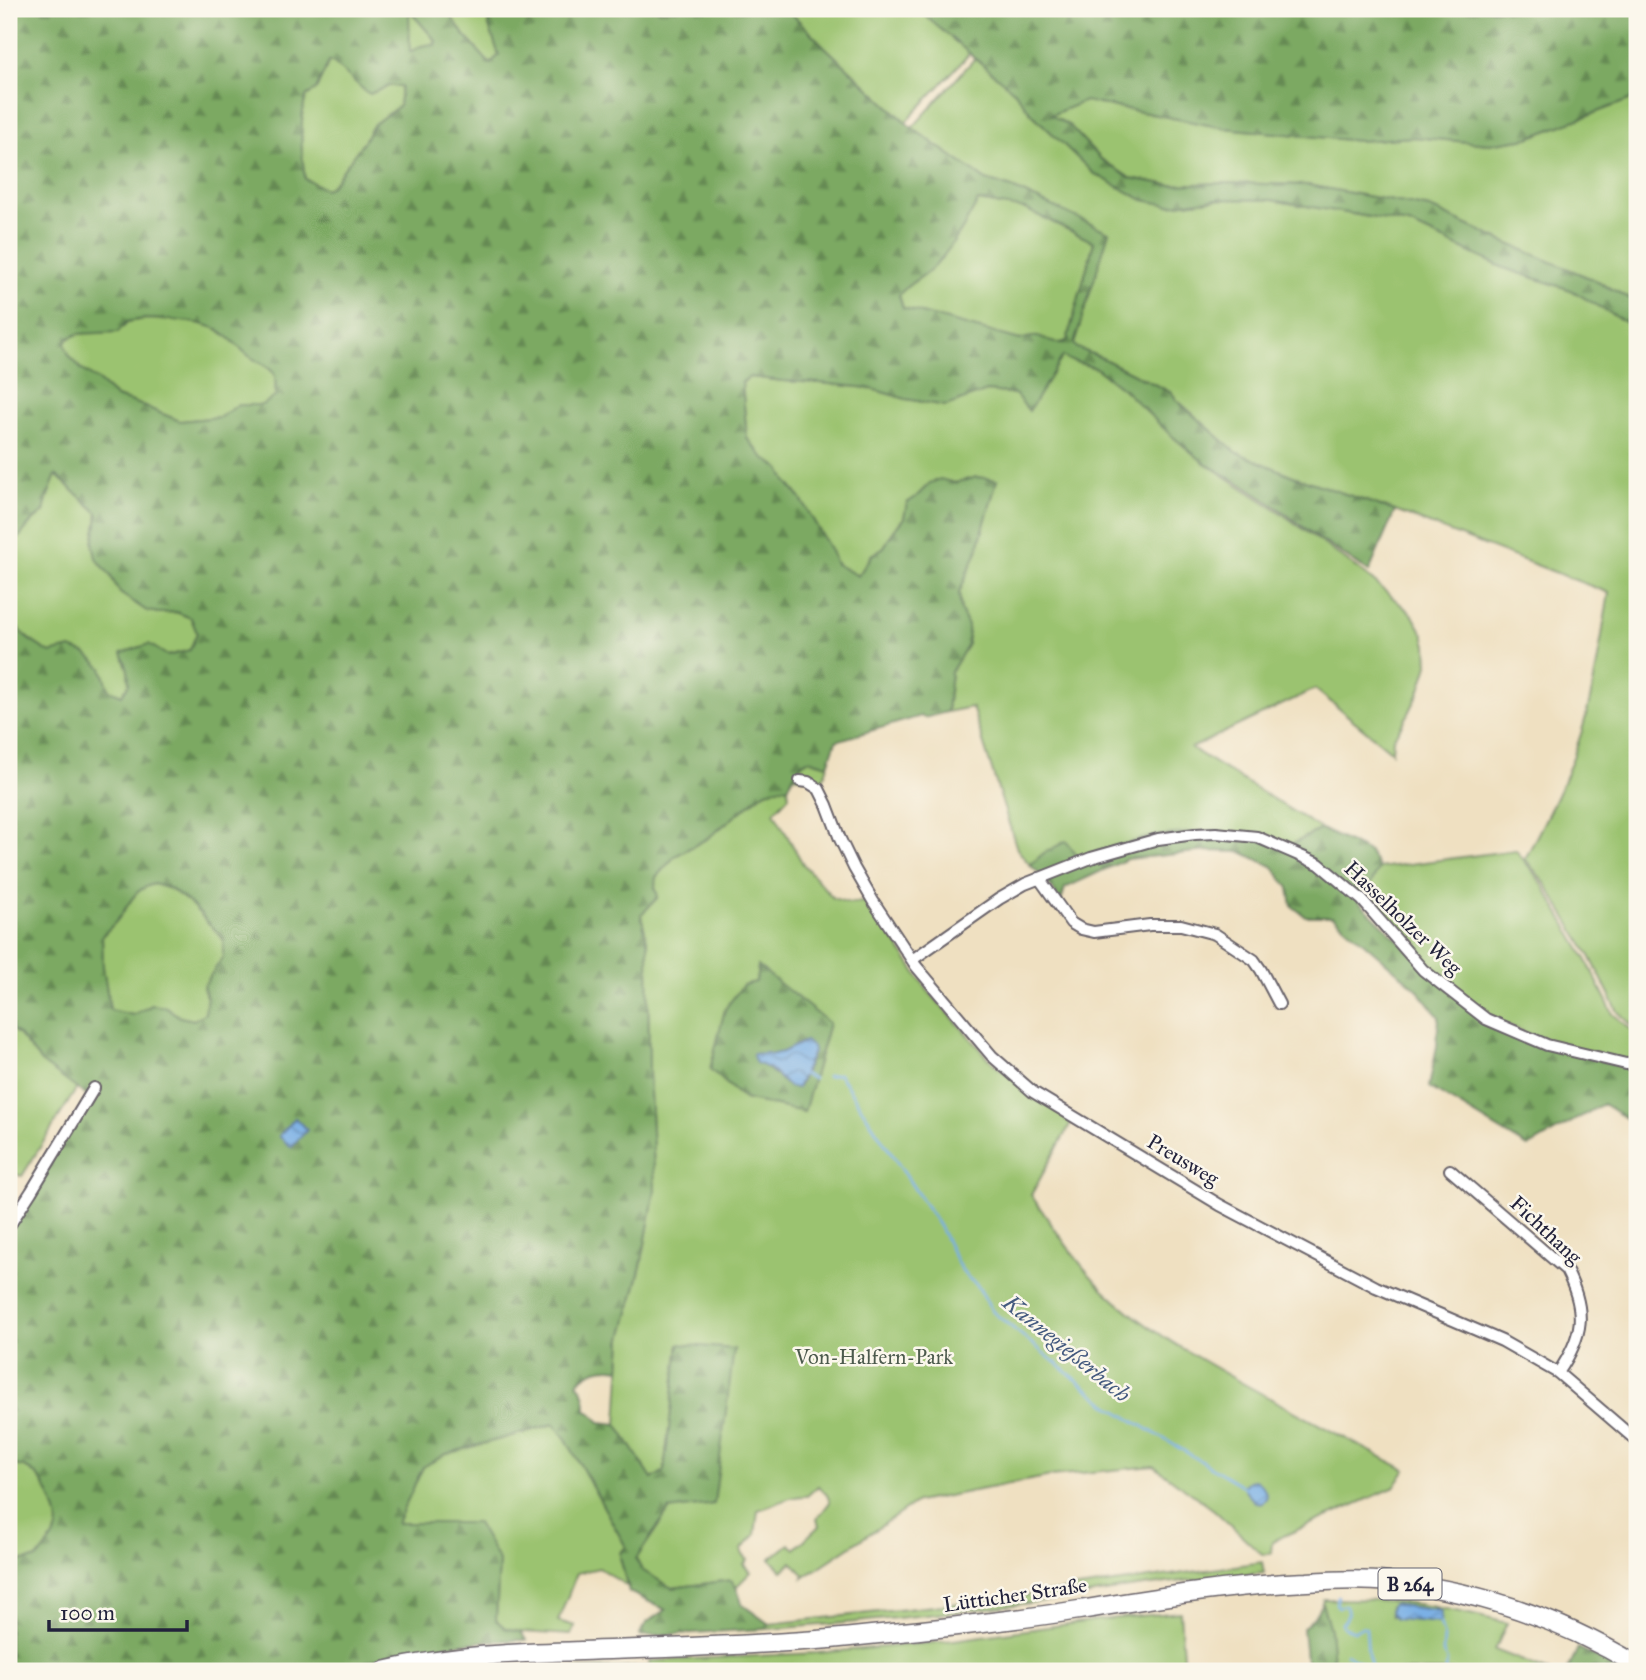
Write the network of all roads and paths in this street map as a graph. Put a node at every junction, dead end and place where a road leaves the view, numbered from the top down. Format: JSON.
{"nodes":[{"id":1,"x":800,"y":781,"type":"dead end"},
{"id":2,"x":1039,"y":877,"type":"junction"},
{"id":3,"x":912,"y":960,"type":"junction"},
{"id":4,"x":1279,"y":1004,"type":"dead end"},
{"id":5,"x":1637,"y":1063,"type":"edge"},
{"id":6,"x":94,"y":1088,"type":"dead end"},
{"id":7,"x":1450,"y":1170,"type":"dead end"},
{"id":8,"x":9,"y":1226,"type":"edge"},
{"id":9,"x":1558,"y":1373,"type":"junction"},
{"id":10,"x":1637,"y":1441,"type":"edge"},
{"id":11,"x":1637,"y":1665,"type":"edge"},
{"id":12,"x":384,"y":1671,"type":"edge"}],
"edges":[{"from":1,"to":3,"type":"street","name":"Preusweg"},
{"from":2,"to":3,"type":"street","name":"Hasselholzer Weg"},
{"from":2,"to":4,"type":"street"},
{"from":2,"to":5,"type":"street","name":"Hasselholzer Weg"},
{"from":3,"to":9,"type":"street","name":"Preusweg"},
{"from":6,"to":8,"type":"street"},
{"from":7,"to":9,"type":"street","name":"Fichthang"},
{"from":9,"to":10,"type":"street","name":"Preusweg"},
{"from":11,"to":12,"type":"main road","name":"Lütticher Straße","number":"B 264"}]}
